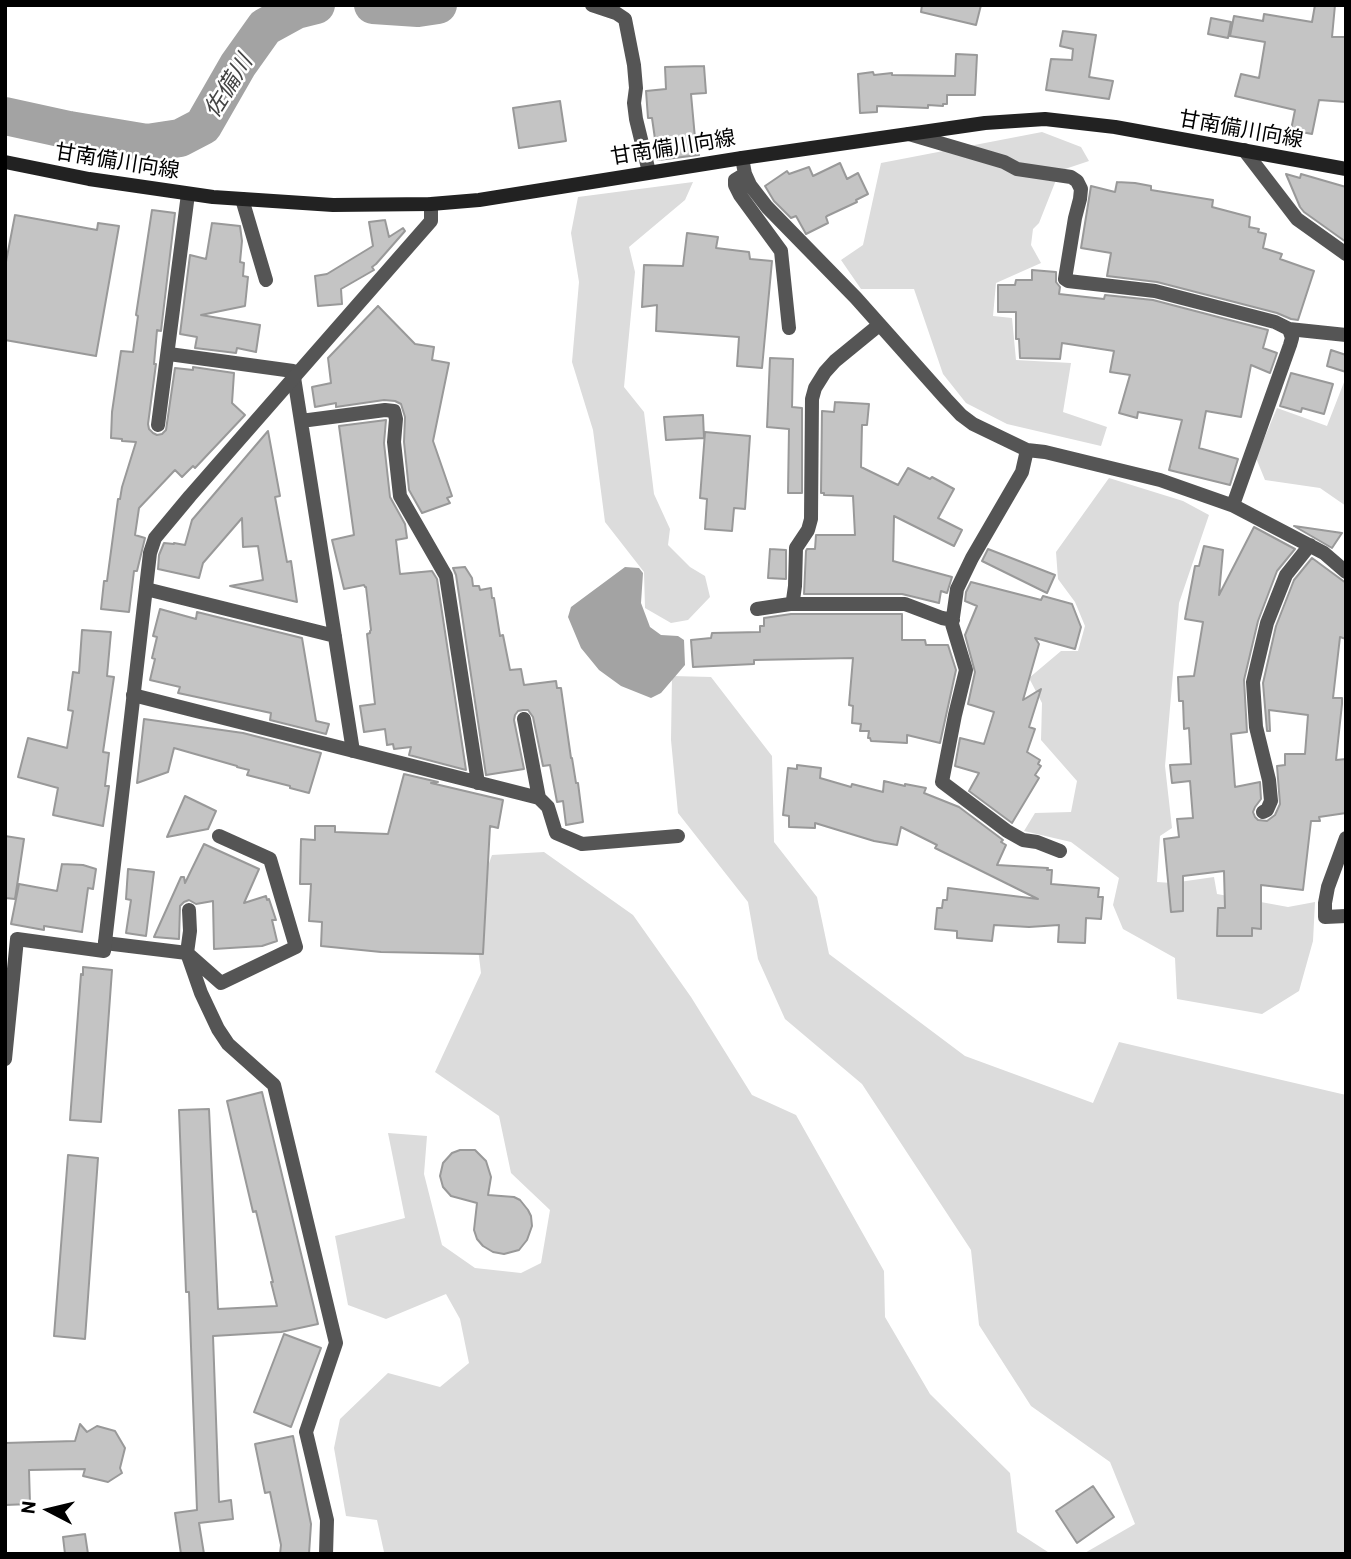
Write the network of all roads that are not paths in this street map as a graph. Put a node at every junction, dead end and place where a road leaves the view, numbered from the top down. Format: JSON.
{"nodes":[{"id":1,"x":592,"y":5,"type":"edge"},
{"id":2,"x":909,"y":134,"type":"junction"},
{"id":3,"x":1244,"y":150,"type":"junction"},
{"id":4,"x":742,"y":158,"type":"junction"},
{"id":5,"x":5,"y":162,"type":"edge"},
{"id":6,"x":1346,"y":169,"type":"edge"},
{"id":7,"x":649,"y":172,"type":"junction"},
{"id":8,"x":745,"y":174,"type":"junction"},
{"id":9,"x":188,"y":194,"type":"junction"},
{"id":10,"x":242,"y":199,"type":"junction"},
{"id":11,"x":431,"y":204,"type":"junction"},
{"id":12,"x":1346,"y":254,"type":"edge"},
{"id":13,"x":266,"y":280,"type":"dead end"},
{"id":14,"x":879,"y":325,"type":"junction"},
{"id":15,"x":789,"y":328,"type":"dead end"},
{"id":16,"x":1289,"y":329,"type":"junction"},
{"id":17,"x":1346,"y":335,"type":"edge"},
{"id":18,"x":169,"y":354,"type":"junction"},
{"id":19,"x":294,"y":378,"type":"junction"},
{"id":20,"x":301,"y":421,"type":"junction"},
{"id":21,"x":158,"y":425,"type":"dead end"},
{"id":22,"x":1027,"y":450,"type":"junction"},
{"id":23,"x":1233,"y":505,"type":"junction"},
{"id":24,"x":1310,"y":545,"type":"junction"},
{"id":25,"x":1346,"y":572,"type":"edge"},
{"id":26,"x":146,"y":589,"type":"junction"},
{"id":27,"x":790,"y":604,"type":"junction"},
{"id":28,"x":757,"y":609,"type":"dead end"},
{"id":29,"x":953,"y":620,"type":"junction"},
{"id":30,"x":335,"y":636,"type":"junction"},
{"id":31,"x":133,"y":695,"type":"junction"},
{"id":32,"x":524,"y":719,"type":"dead end"},
{"id":33,"x":353,"y":751,"type":"junction"},
{"id":34,"x":478,"y":783,"type":"junction"},
{"id":35,"x":539,"y":798,"type":"junction"},
{"id":36,"x":1263,"y":812,"type":"dead end"},
{"id":37,"x":219,"y":836,"type":"dead end"},
{"id":38,"x":678,"y":836,"type":"dead end"},
{"id":39,"x":1345,"y":842,"type":"edge"},
{"id":40,"x":1060,"y":851,"type":"dead end"},
{"id":41,"x":189,"y":910,"type":"dead end"},
{"id":42,"x":1346,"y":916,"type":"edge"},
{"id":43,"x":11,"y":938,"type":"edge"},
{"id":44,"x":105,"y":943,"type":"junction"},
{"id":45,"x":187,"y":953,"type":"junction"},
{"id":46,"x":5,"y":1059,"type":"edge"},
{"id":47,"x":326,"y":1554,"type":"edge"}],
"edges":[{"from":1,"to":7,"type":"street"},
{"from":2,"to":3,"type":"main road","name":"甘南備川向線"},
{"from":2,"to":4,"type":"main road","name":"甘南備川向線"},
{"from":2,"to":16,"type":"street"},
{"from":3,"to":6,"type":"main road","name":"甘南備川向線"},
{"from":3,"to":12,"type":"street"},
{"from":4,"to":7,"type":"main road","name":"甘南備川向線"},
{"from":4,"to":8,"type":"street"},
{"from":5,"to":9,"type":"main road","name":"甘南備川向線"},
{"from":7,"to":11,"type":"main road","name":"甘南備川向線"},
{"from":8,"to":14,"type":"street"},
{"from":8,"to":15,"type":"street"},
{"from":9,"to":10,"type":"main road","name":"甘南備川向線"},
{"from":9,"to":18,"type":"street"},
{"from":10,"to":11,"type":"main road","name":"甘南備川向線"},
{"from":10,"to":13,"type":"street"},
{"from":11,"to":19,"type":"street"},
{"from":14,"to":22,"type":"street"},
{"from":14,"to":27,"type":"street"},
{"from":16,"to":17,"type":"street"},
{"from":16,"to":23,"type":"street"},
{"from":18,"to":19,"type":"street"},
{"from":18,"to":21,"type":"street"},
{"from":19,"to":20,"type":"street"},
{"from":19,"to":26,"type":"street"},
{"from":20,"to":30,"type":"street"},
{"from":20,"to":34,"type":"street"},
{"from":22,"to":23,"type":"street"},
{"from":22,"to":29,"type":"street"},
{"from":23,"to":24,"type":"street"},
{"from":24,"to":25,"type":"street"},
{"from":24,"to":36,"type":"street"},
{"from":26,"to":30,"type":"street"},
{"from":26,"to":31,"type":"street"},
{"from":27,"to":28,"type":"street"},
{"from":27,"to":29,"type":"street"},
{"from":29,"to":40,"type":"street"},
{"from":30,"to":33,"type":"street"},
{"from":31,"to":33,"type":"street"},
{"from":31,"to":44,"type":"street"},
{"from":32,"to":35,"type":"street"},
{"from":33,"to":34,"type":"street"},
{"from":34,"to":35,"type":"street"},
{"from":35,"to":38,"type":"street"},
{"from":37,"to":45,"type":"street"},
{"from":39,"to":42,"type":"street"},
{"from":41,"to":45,"type":"street"},
{"from":43,"to":44,"type":"street"},
{"from":43,"to":46,"type":"street"},
{"from":44,"to":45,"type":"street"},
{"from":45,"to":47,"type":"street"}]}
